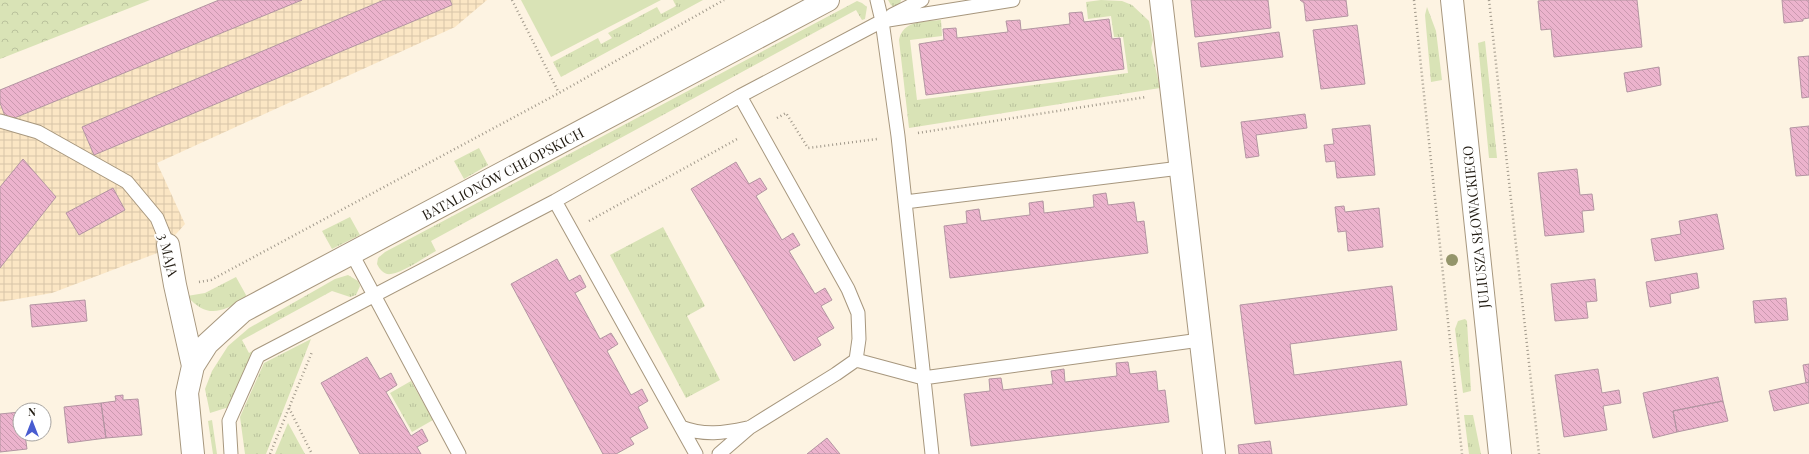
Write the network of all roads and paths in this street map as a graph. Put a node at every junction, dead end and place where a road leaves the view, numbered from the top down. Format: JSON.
{"nodes":[{"id":1,"x":512,"y":0,"type":"edge"},
{"id":2,"x":724,"y":0,"type":"edge"},
{"id":3,"x":828,"y":0,"type":"edge"},
{"id":4,"x":877,"y":0,"type":"edge"},
{"id":5,"x":922,"y":0,"type":"edge"},
{"id":6,"x":1012,"y":0,"type":"edge"},
{"id":7,"x":1161,"y":0,"type":"edge"},
{"id":8,"x":1414,"y":0,"type":"edge"},
{"id":9,"x":1452,"y":0,"type":"edge"},
{"id":10,"x":1489,"y":0,"type":"edge"},
{"id":11,"x":882,"y":21,"type":"junction"},
{"id":12,"x":559,"y":93,"type":"junction"},
{"id":13,"x":1172,"y":93,"type":"junction"},
{"id":14,"x":740,"y":96,"type":"junction"},
{"id":15,"x":0,"y":121,"type":"edge"},
{"id":16,"x":757,"y":128,"type":"junction"},
{"id":17,"x":898,"y":136,"type":"junction"},
{"id":18,"x":1180,"y":168,"type":"junction"},
{"id":19,"x":555,"y":201,"type":"junction"},
{"id":20,"x":905,"y":202,"type":"junction"},
{"id":21,"x":572,"y":230,"type":"junction"},
{"id":22,"x":168,"y":245,"type":"joint"},
{"id":23,"x":352,"y":254,"type":"junction"},
{"id":24,"x":175,"y":285,"type":"junction"},
{"id":25,"x":375,"y":295,"type":"junction"},
{"id":26,"x":326,"y":320,"type":"junction"},
{"id":27,"x":1200,"y":340,"type":"junction"},
{"id":28,"x":856,"y":360,"type":"junction"},
{"id":29,"x":193,"y":366,"type":"junction"},
{"id":30,"x":923,"y":378,"type":"junction"},
{"id":31,"x":288,"y":408,"type":"junction"},
{"id":32,"x":681,"y":427,"type":"junction"},
{"id":33,"x":749,"y":428,"type":"junction"},
{"id":34,"x":193,"y":454,"type":"edge"},
{"id":35,"x":231,"y":454,"type":"edge"},
{"id":36,"x":270,"y":454,"type":"edge"},
{"id":37,"x":312,"y":454,"type":"edge"},
{"id":38,"x":459,"y":454,"type":"edge"},
{"id":39,"x":696,"y":454,"type":"edge"},
{"id":40,"x":719,"y":454,"type":"edge"},
{"id":41,"x":932,"y":454,"type":"edge"},
{"id":42,"x":1214,"y":454,"type":"edge"},
{"id":43,"x":1462,"y":454,"type":"edge"},
{"id":44,"x":1500,"y":454,"type":"edge"},
{"id":45,"x":1539,"y":454,"type":"edge"}],
"edges":[{"from":1,"to":12,"type":"path"},
{"from":2,"to":12,"type":"path"},
{"from":3,"to":23,"type":"street","name":"BATALIONÓW CHŁOPSKICH"},
{"from":4,"to":11,"type":"lane"},
{"from":5,"to":11,"type":"lane"},
{"from":6,"to":11,"type":"lane"},
{"from":7,"to":13,"type":"street"},
{"from":8,"to":43,"type":"path"},
{"from":9,"to":44,"type":"street","name":"JULIUSZA SŁOWACKIEGO"},
{"from":10,"to":45,"type":"path"},
{"from":11,"to":14,"type":"lane"},
{"from":11,"to":17,"type":"lane"},
{"from":12,"to":24,"type":"path"},
{"from":13,"to":17,"type":"path"},
{"from":13,"to":18,"type":"street"},
{"from":14,"to":16,"type":"lane"},
{"from":14,"to":19,"type":"lane"},
{"from":15,"to":22,"type":"lane","name":"3 MAJA"},
{"from":16,"to":17,"type":"path"},
{"from":16,"to":21,"type":"path"},
{"from":16,"to":28,"type":"lane"},
{"from":17,"to":20,"type":"lane"},
{"from":18,"to":20,"type":"lane"},
{"from":18,"to":27,"type":"street"},
{"from":19,"to":21,"type":"lane"},
{"from":19,"to":25,"type":"lane"},
{"from":20,"to":30,"type":"lane"},
{"from":21,"to":32,"type":"lane"},
{"from":22,"to":24,"type":"street","name":"3 MAJA"},
{"from":23,"to":25,"type":"lane"},
{"from":23,"to":29,"type":"street","name":"BATALIONÓW CHŁOPSKICH"},
{"from":24,"to":29,"type":"street","name":"3 MAJA"},
{"from":25,"to":26,"type":"lane"},
{"from":25,"to":38,"type":"lane"},
{"from":26,"to":31,"type":"path"},
{"from":26,"to":35,"type":"lane"},
{"from":27,"to":30,"type":"lane"},
{"from":27,"to":42,"type":"street"},
{"from":28,"to":30,"type":"lane"},
{"from":28,"to":33,"type":"lane"},
{"from":29,"to":34,"type":"street","name":"3 MAJA"},
{"from":30,"to":41,"type":"lane"},
{"from":31,"to":36,"type":"path"},
{"from":31,"to":37,"type":"path"},
{"from":32,"to":33,"type":"lane"},
{"from":32,"to":39,"type":"lane"},
{"from":33,"to":40,"type":"lane"}]}
